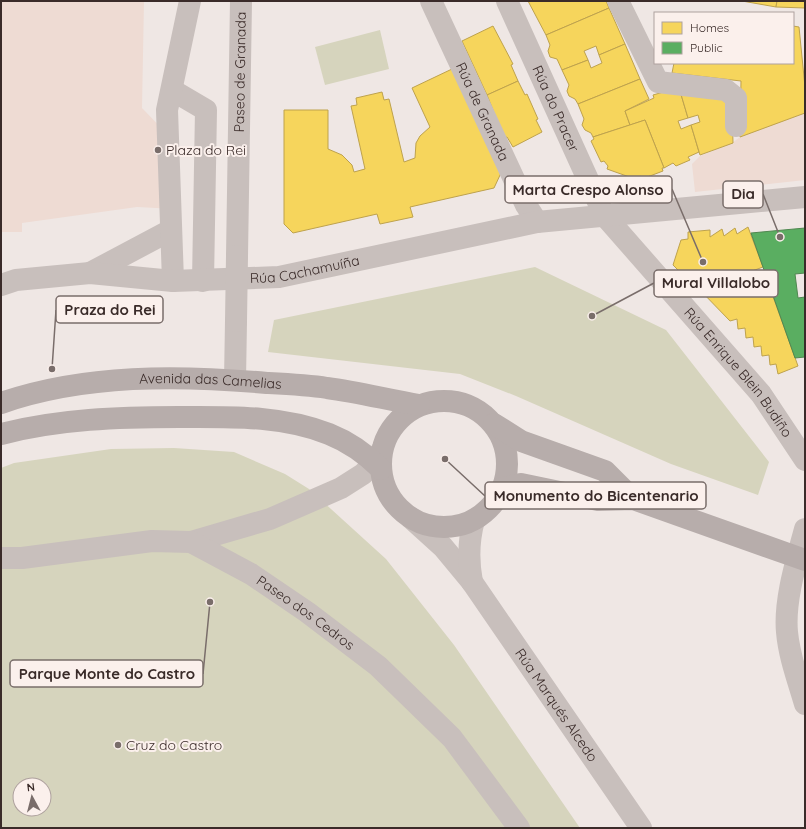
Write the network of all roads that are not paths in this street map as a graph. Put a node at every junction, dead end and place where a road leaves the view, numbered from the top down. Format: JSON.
{"nodes":[{"id":1,"x":190,"y":1,"type":"edge"},
{"id":2,"x":431,"y":1,"type":"edge"},
{"id":3,"x":507,"y":1,"type":"edge"},
{"id":4,"x":618,"y":1,"type":"edge"},
{"id":5,"x":240,"y":2,"type":"edge"},
{"id":6,"x":172,"y":90,"type":"junction"},
{"id":7,"x":736,"y":126,"type":"dead end"},
{"id":8,"x":805,"y":197,"type":"edge"},
{"id":9,"x":604,"y":215,"type":"junction"},
{"id":10,"x":537,"y":222,"type":"junction"},
{"id":11,"x":171,"y":230,"type":"junction"},
{"id":12,"x":90,"y":273,"type":"junction"},
{"id":13,"x":172,"y":281,"type":"junction"},
{"id":14,"x":203,"y":281,"type":"junction"},
{"id":15,"x":1,"y":285,"type":"edge"},
{"id":16,"x":235,"y":380,"type":"junction"},
{"id":17,"x":1,"y":403,"type":"edge"},
{"id":18,"x":420,"y":405,"type":"junction"},
{"id":19,"x":493,"y":423,"type":"junction"},
{"id":20,"x":1,"y":434,"type":"edge"},
{"id":21,"x":805,"y":460,"type":"edge"},
{"id":22,"x":379,"y":461,"type":"junction"},
{"id":23,"x":503,"y":488,"type":"junction"},
{"id":24,"x":633,"y":499,"type":"junction"},
{"id":25,"x":410,"y":518,"type":"junction"},
{"id":26,"x":474,"y":520,"type":"junction"},
{"id":27,"x":805,"y":529,"type":"edge"},
{"id":28,"x":191,"y":542,"type":"junction"},
{"id":29,"x":11,"y":558,"type":"edge"},
{"id":30,"x":801,"y":558,"type":"edge"},
{"id":31,"x":1,"y":567,"type":"edge"},
{"id":32,"x":472,"y":582,"type":"junction"},
{"id":33,"x":805,"y":704,"type":"edge"},
{"id":34,"x":519,"y":828,"type":"edge"},
{"id":35,"x":641,"y":828,"type":"edge"}],
"edges":[{"from":1,"to":6,"type":"street"},
{"from":2,"to":10,"type":"street","name":"Rúa de Granada"},
{"from":3,"to":9,"type":"street","name":"Rúa do Pracer"},
{"from":4,"to":7,"type":"street"},
{"from":5,"to":16,"type":"street","name":"Paseo de Granada","bridge":true},
{"from":6,"to":11,"type":"street"},
{"from":6,"to":14,"type":"street"},
{"from":8,"to":9,"type":"street","name":"Rúa Cachamuíña"},
{"from":9,"to":10,"type":"street","name":"Rúa Cachamuíña"},
{"from":9,"to":21,"type":"street","name":"Rúa Enrique Blein Budiño"},
{"from":10,"to":14,"type":"street","name":"Rúa Cachamuíña"},
{"from":11,"to":12,"type":"street"},
{"from":11,"to":13,"type":"street"},
{"from":12,"to":13,"type":"street","name":"Rúa Cachamuíña"},
{"from":12,"to":15,"type":"street","name":"Rúa Cachamuíña"},
{"from":13,"to":14,"type":"street","name":"Rúa Cachamuíña"},
{"from":16,"to":17,"type":"main road","name":"Avenida das Camelias"},
{"from":16,"to":18,"type":"main road","name":"Avenida das Camelias"},
{"from":18,"to":19,"type":"main road"},
{"from":18,"to":22,"type":"main road"},
{"from":19,"to":23,"type":"main road"},
{"from":19,"to":24,"type":"main road"},
{"from":20,"to":22,"type":"main road"},
{"from":22,"to":25,"type":"main road"},
{"from":22,"to":28,"type":"street"},
{"from":23,"to":24,"type":"main road"},
{"from":23,"to":26,"type":"main road"},
{"from":24,"to":30,"type":"main road"},
{"from":25,"to":26,"type":"main road"},
{"from":25,"to":32,"type":"street","name":"Rúa Marqués Alcedo"},
{"from":26,"to":32,"type":"street","name":"Rúa Marqués Alcedo"},
{"from":27,"to":30,"type":"street"},
{"from":28,"to":29,"type":"street","name":"Paseo dos Cedros"},
{"from":28,"to":34,"type":"street","name":"Paseo dos Cedros"},
{"from":29,"to":31,"type":"street","name":"Paseo dos Cedros"},
{"from":30,"to":33,"type":"street"},
{"from":32,"to":35,"type":"street","name":"Rúa Marqués Alcedo"}]}
